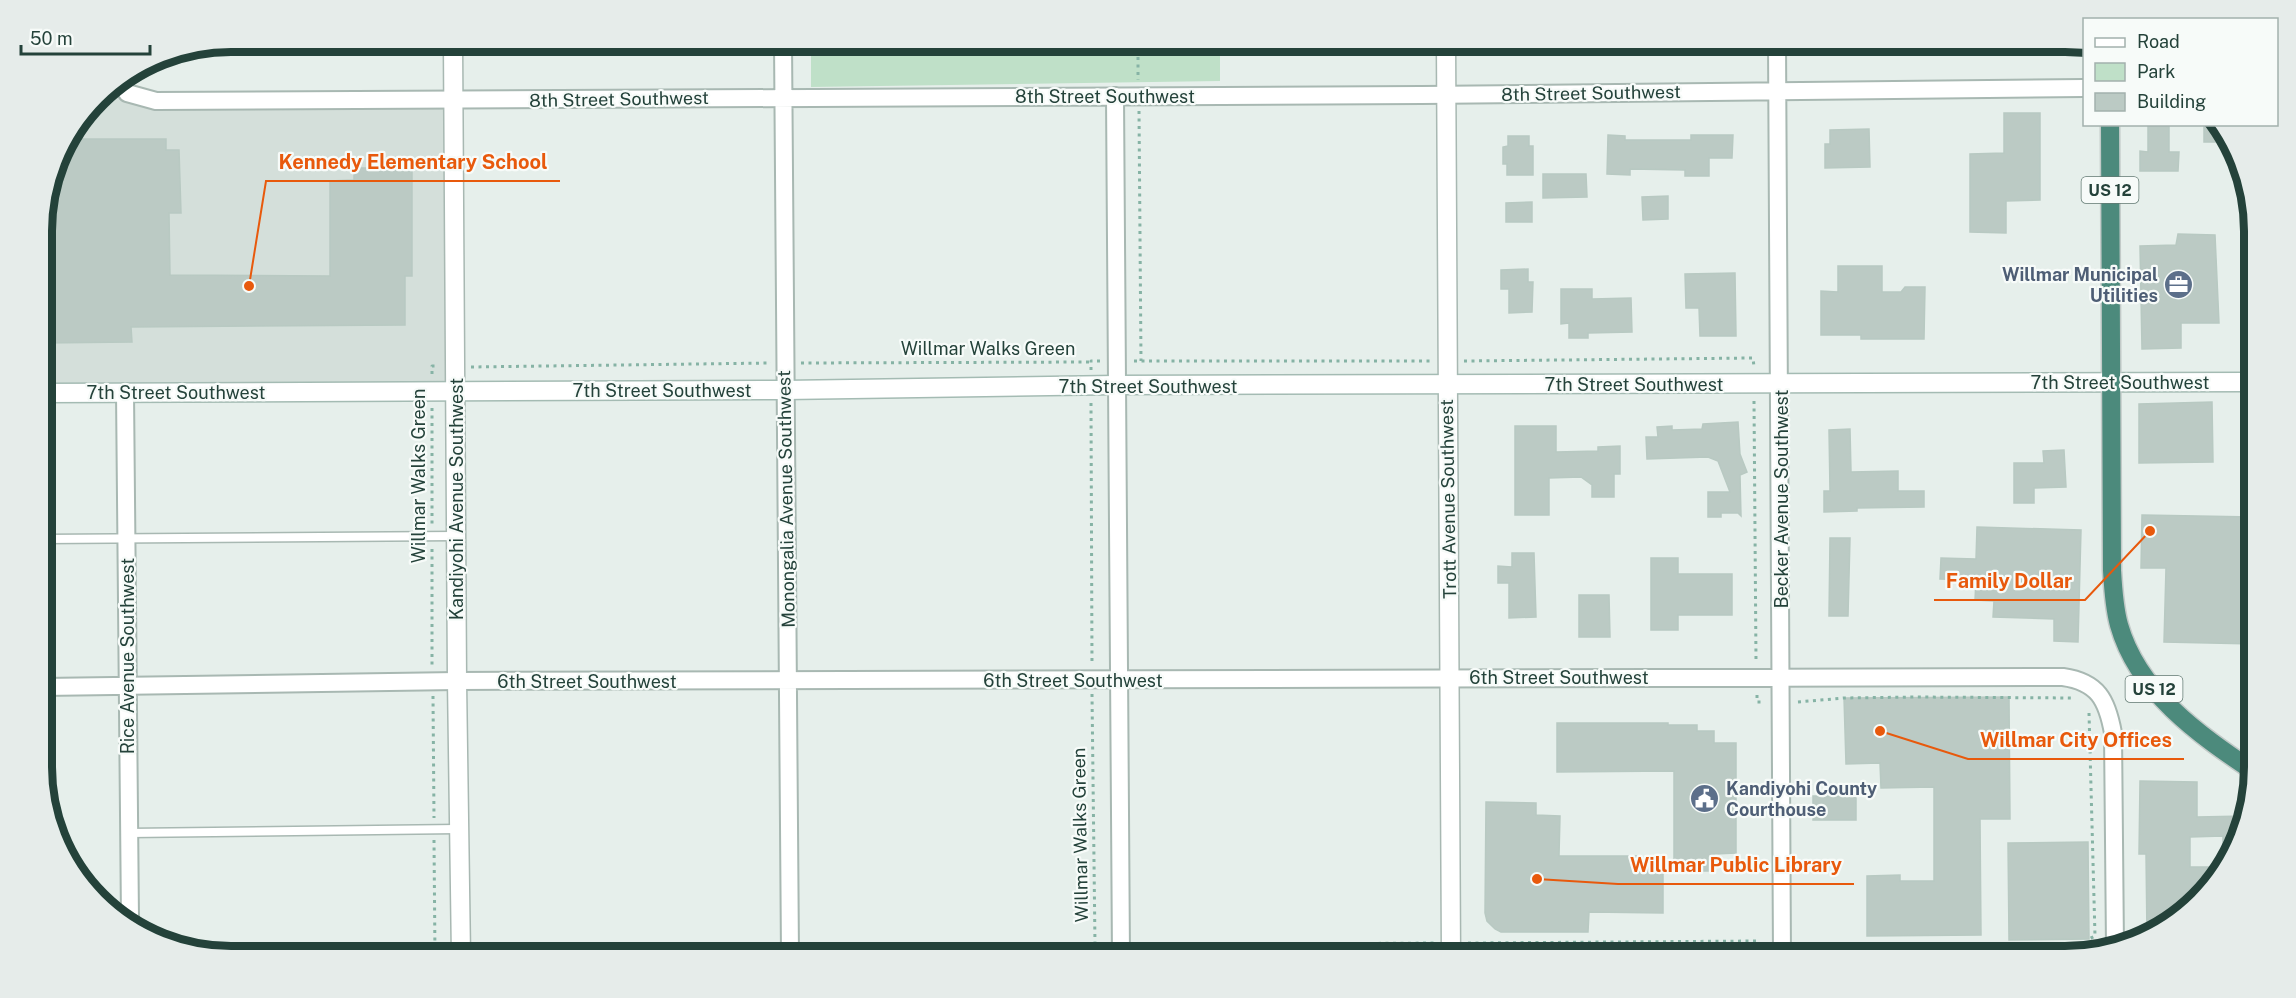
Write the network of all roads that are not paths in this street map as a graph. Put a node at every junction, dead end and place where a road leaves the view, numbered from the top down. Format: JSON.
{"nodes":[{"id":1,"x":453,"y":52,"type":"edge"},
{"id":2,"x":783,"y":52,"type":"edge"},
{"id":3,"x":1446,"y":52,"type":"edge"},
{"id":4,"x":1778,"y":52,"type":"edge"},
{"id":5,"x":126,"y":88,"type":"edge"},
{"id":6,"x":2083,"y":88,"type":"edge"},
{"id":7,"x":1778,"y":91,"type":"junction"},
{"id":8,"x":1447,"y":95,"type":"junction"},
{"id":9,"x":1114,"y":96,"type":"junction"},
{"id":10,"x":783,"y":97,"type":"junction"},
{"id":11,"x":454,"y":100,"type":"junction"},
{"id":12,"x":2110,"y":126,"type":"edge"},
{"id":13,"x":1780,"y":382,"type":"junction"},
{"id":14,"x":2111,"y":382,"type":"junction"},
{"id":15,"x":2244,"y":382,"type":"edge"},
{"id":16,"x":1116,"y":385,"type":"junction"},
{"id":17,"x":1447,"y":385,"type":"junction"},
{"id":18,"x":455,"y":390,"type":"junction"},
{"id":19,"x":785,"y":390,"type":"junction"},
{"id":20,"x":125,"y":392,"type":"junction"},
{"id":21,"x":53,"y":393,"type":"edge"},
{"id":22,"x":456,"y":536,"type":"junction"},
{"id":23,"x":126,"y":538,"type":"junction"},
{"id":24,"x":52,"y":540,"type":"edge"},
{"id":25,"x":1782,"y":676,"type":"junction"},
{"id":26,"x":1450,"y":677,"type":"junction"},
{"id":27,"x":788,"y":680,"type":"junction"},
{"id":28,"x":1120,"y":680,"type":"junction"},
{"id":29,"x":457,"y":681,"type":"junction"},
{"id":30,"x":127,"y":686,"type":"junction"},
{"id":31,"x":52,"y":687,"type":"edge"},
{"id":32,"x":2244,"y":764,"type":"edge"},
{"id":33,"x":459,"y":829,"type":"junction"},
{"id":34,"x":129,"y":833,"type":"junction"},
{"id":35,"x":130,"y":914,"type":"edge"},
{"id":36,"x":2115,"y":938,"type":"edge"},
{"id":37,"x":1451,"y":945,"type":"edge"},
{"id":38,"x":1782,"y":945,"type":"edge"},
{"id":39,"x":461,"y":946,"type":"edge"},
{"id":40,"x":790,"y":946,"type":"edge"},
{"id":41,"x":1121,"y":946,"type":"edge"}],
"edges":[{"from":1,"to":11,"type":"main road","name":"Kandiyohi Avenue Southwest"},
{"from":2,"to":10,"type":"street","name":"Monongalia Avenue Southwest"},
{"from":3,"to":8,"type":"main road","name":"Trott Avenue Southwest"},
{"from":4,"to":7,"type":"street","name":"Becker Avenue Southwest"},
{"from":5,"to":11,"type":"street","name":"8th Street Southwest"},
{"from":6,"to":7,"type":"street","name":"8th Street Southwest"},
{"from":7,"to":8,"type":"street","name":"8th Street Southwest"},
{"from":7,"to":13,"type":"street","name":"Becker Avenue Southwest"},
{"from":8,"to":9,"type":"street","name":"8th Street Southwest"},
{"from":8,"to":17,"type":"main road","name":"Trott Avenue Southwest"},
{"from":9,"to":10,"type":"street","name":"8th Street Southwest"},
{"from":9,"to":16,"type":"street"},
{"from":10,"to":11,"type":"street","name":"8th Street Southwest"},
{"from":10,"to":19,"type":"street","name":"Monongalia Avenue Southwest"},
{"from":11,"to":18,"type":"main road","name":"Kandiyohi Avenue Southwest"},
{"from":12,"to":14,"type":"highway","number":"US 12"},
{"from":13,"to":14,"type":"main road","name":"7th Street Southwest"},
{"from":13,"to":17,"type":"main road","name":"7th Street Southwest"},
{"from":13,"to":25,"type":"street","name":"Becker Avenue Southwest"},
{"from":14,"to":15,"type":"main road","name":"7th Street Southwest"},
{"from":14,"to":32,"type":"highway","number":"US 12"},
{"from":16,"to":17,"type":"main road","name":"7th Street Southwest"},
{"from":16,"to":19,"type":"main road","name":"7th Street Southwest"},
{"from":16,"to":28,"type":"street"},
{"from":17,"to":26,"type":"main road","name":"Trott Avenue Southwest"},
{"from":18,"to":19,"type":"main road","name":"7th Street Southwest"},
{"from":18,"to":20,"type":"main road","name":"7th Street Southwest"},
{"from":18,"to":22,"type":"main road","name":"Kandiyohi Avenue Southwest"},
{"from":19,"to":27,"type":"street","name":"Monongalia Avenue Southwest"},
{"from":20,"to":21,"type":"main road","name":"7th Street Southwest"},
{"from":20,"to":23,"type":"street","name":"Rice Avenue Southwest"},
{"from":22,"to":23,"type":"lane"},
{"from":22,"to":29,"type":"main road","name":"Kandiyohi Avenue Southwest"},
{"from":23,"to":24,"type":"lane"},
{"from":23,"to":30,"type":"street","name":"Rice Avenue Southwest"},
{"from":25,"to":26,"type":"street","name":"6th Street Southwest"},
{"from":25,"to":36,"type":"street","name":"6th Street Southwest"},
{"from":25,"to":38,"type":"street","name":"Becker Avenue Southwest"},
{"from":26,"to":28,"type":"street","name":"6th Street Southwest"},
{"from":26,"to":37,"type":"main road","name":"Trott Avenue Southwest"},
{"from":27,"to":28,"type":"street","name":"6th Street Southwest"},
{"from":27,"to":29,"type":"street","name":"6th Street Southwest"},
{"from":27,"to":40,"type":"street","name":"Monongalia Avenue Southwest"},
{"from":28,"to":41,"type":"street"},
{"from":29,"to":30,"type":"street","name":"6th Street Southwest"},
{"from":29,"to":33,"type":"main road","name":"Kandiyohi Avenue Southwest"},
{"from":30,"to":31,"type":"street","name":"6th Street Southwest"},
{"from":30,"to":34,"type":"street","name":"Rice Avenue Southwest"},
{"from":33,"to":34,"type":"lane"},
{"from":33,"to":39,"type":"main road","name":"Kandiyohi Avenue Southwest"},
{"from":34,"to":35,"type":"street","name":"Rice Avenue Southwest"}]}
